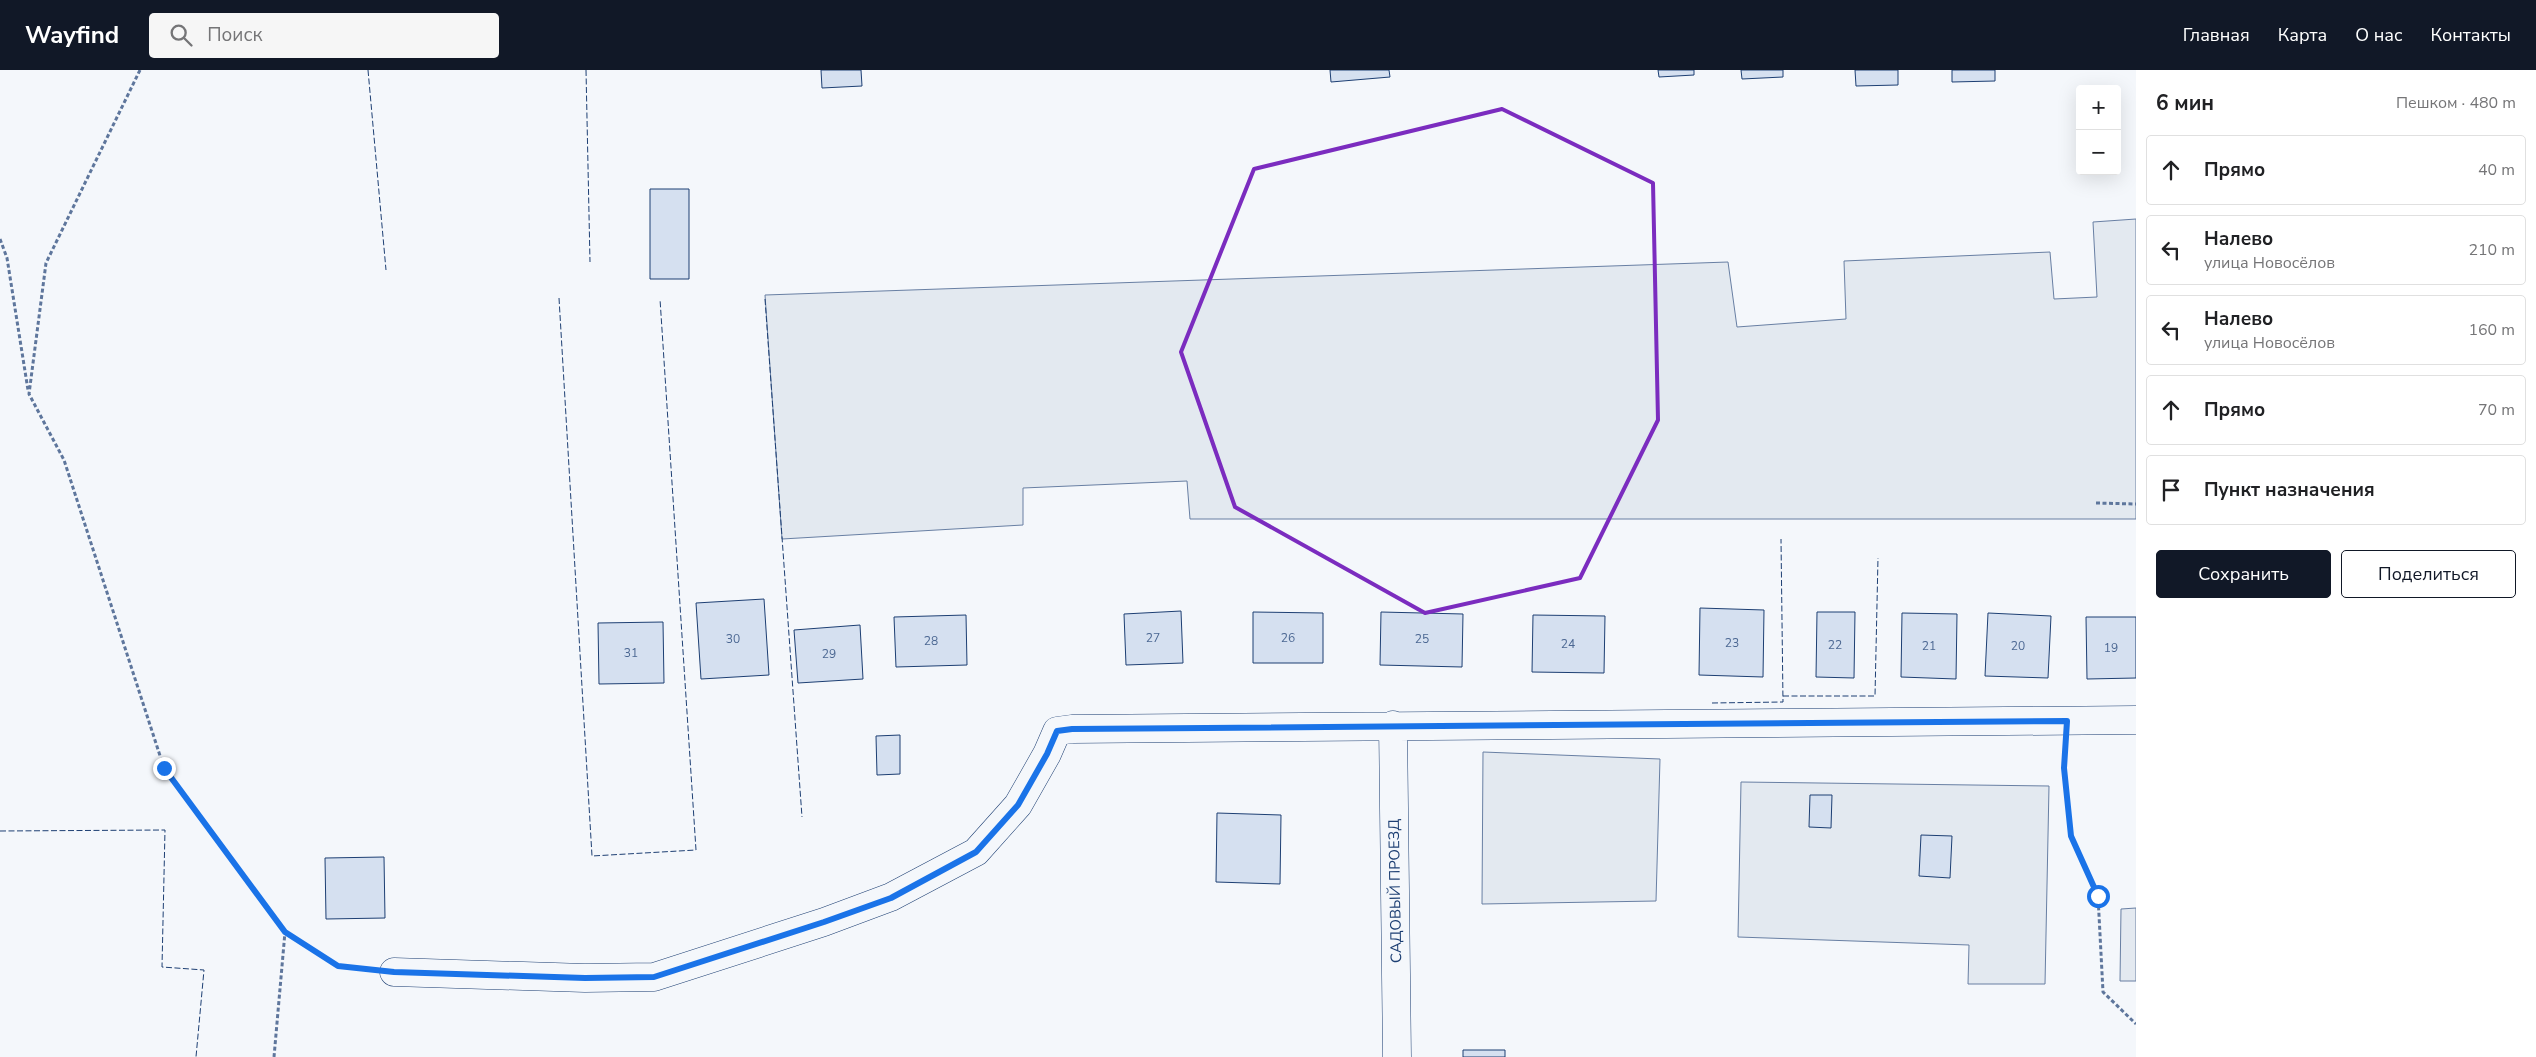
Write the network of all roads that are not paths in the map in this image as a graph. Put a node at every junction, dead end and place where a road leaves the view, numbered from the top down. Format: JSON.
{"nodes":[{"id":1,"x":2136,"y":720,"type":"edge"},
{"id":2,"x":1393,"y":725,"type":"junction"},
{"id":3,"x":394,"y":972,"type":"road end"},
{"id":4,"x":1397,"y":1057,"type":"edge"}],
"edges":[{"from":1,"to":2,"type":"street"},
{"from":2,"to":3,"type":"street"},
{"from":2,"to":4,"type":"street","name":"САДОВЫЙ ПРОЕЗД"}]}
